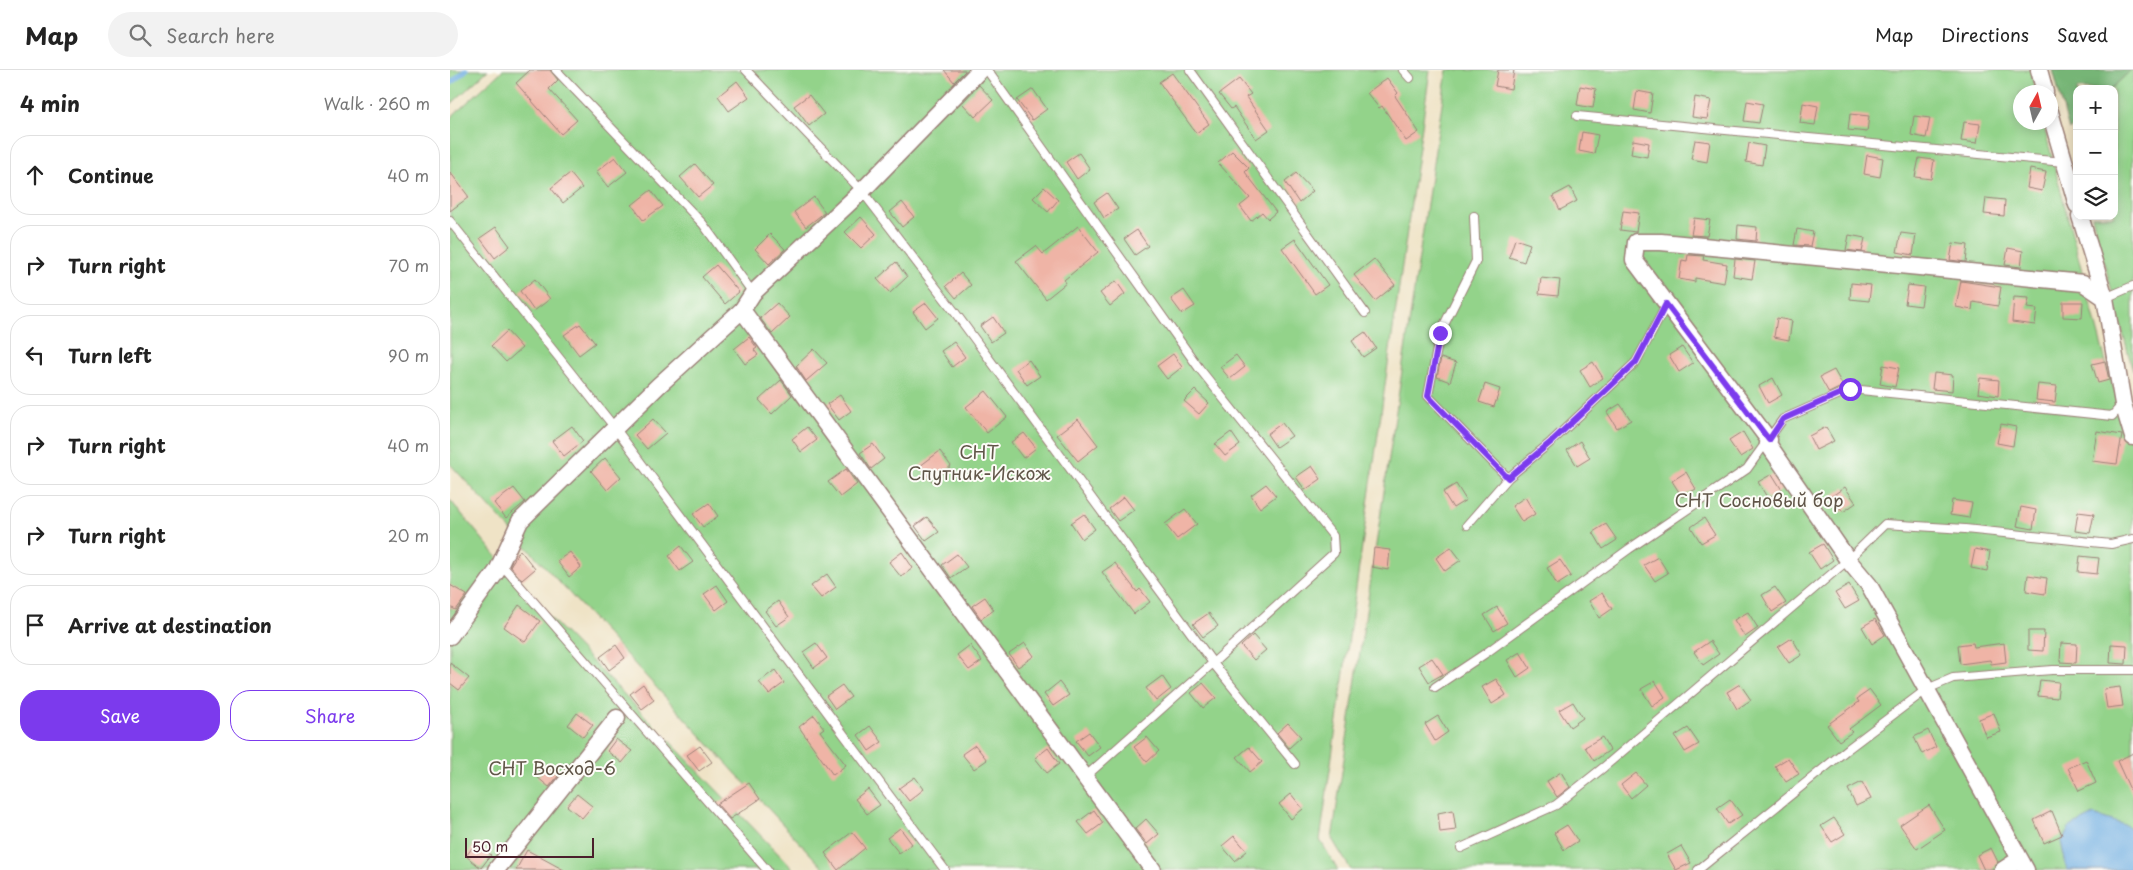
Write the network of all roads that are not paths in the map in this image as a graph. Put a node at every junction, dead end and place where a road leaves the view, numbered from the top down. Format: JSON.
{"nodes":[{"id":1,"x":556,"y":70,"type":"edge"},
{"id":2,"x":746,"y":70,"type":"edge"},
{"id":3,"x":980,"y":70,"type":"edge"},
{"id":4,"x":987,"y":70,"type":"edge"},
{"id":5,"x":1190,"y":70,"type":"edge"},
{"id":6,"x":1403,"y":70,"type":"edge"},
{"id":7,"x":2039,"y":70,"type":"edge"},
{"id":8,"x":1410,"y":78,"type":"dead end"},
{"id":9,"x":2043,"y":85,"type":"edge"},
{"id":10,"x":1577,"y":116,"type":"dead end"},
{"id":11,"x":2055,"y":130,"type":"edge"},
{"id":12,"x":2064,"y":162,"type":"junction"},
{"id":13,"x":862,"y":192,"type":"junction"},
{"id":14,"x":2073,"y":192,"type":"edge"},
{"id":15,"x":1474,"y":216,"type":"dead end"},
{"id":16,"x":2081,"y":220,"type":"edge"},
{"id":17,"x":450,"y":221,"type":"edge"},
{"id":18,"x":2133,"y":286,"type":"edge"},
{"id":19,"x":754,"y":293,"type":"junction"},
{"id":20,"x":2105,"y":298,"type":"junction"},
{"id":21,"x":1666,"y":304,"type":"junction"},
{"id":22,"x":742,"y":310,"type":"junction"},
{"id":23,"x":1365,"y":314,"type":"dead end"},
{"id":24,"x":2128,"y":405,"type":"edge"},
{"id":25,"x":615,"y":428,"type":"junction"},
{"id":26,"x":2133,"y":437,"type":"edge"},
{"id":27,"x":1769,"y":440,"type":"junction"},
{"id":28,"x":1508,"y":478,"type":"junction"},
{"id":29,"x":1467,"y":525,"type":"dead end"},
{"id":30,"x":2133,"y":539,"type":"edge"},
{"id":31,"x":1848,"y":560,"type":"junction"},
{"id":32,"x":498,"y":567,"type":"junction"},
{"id":33,"x":450,"y":636,"type":"edge"},
{"id":34,"x":1213,"y":663,"type":"junction"},
{"id":35,"x":2133,"y":670,"type":"edge"},
{"id":36,"x":1436,"y":686,"type":"dead end"},
{"id":37,"x":1928,"y":689,"type":"junction"},
{"id":38,"x":617,"y":718,"type":"dead end"},
{"id":39,"x":1295,"y":764,"type":"dead end"},
{"id":40,"x":1085,"y":777,"type":"junction"},
{"id":41,"x":1461,"y":848,"type":"dead end"},
{"id":42,"x":2023,"y":865,"type":"edge"},
{"id":43,"x":496,"y":870,"type":"edge"},
{"id":44,"x":767,"y":870,"type":"edge"},
{"id":45,"x":945,"y":870,"type":"edge"},
{"id":46,"x":1153,"y":870,"type":"edge"},
{"id":47,"x":1698,"y":870,"type":"edge"},
{"id":48,"x":2003,"y":870,"type":"edge"}],
"edges":[{"from":1,"to":19,"type":"lane"},
{"from":2,"to":13,"type":"lane"},
{"from":3,"to":13,"type":"street"},
{"from":4,"to":34,"type":"lane"},
{"from":5,"to":23,"type":"lane"},
{"from":6,"to":8,"type":"lane"},
{"from":7,"to":9,"type":"street"},
{"from":10,"to":12,"type":"lane"},
{"from":11,"to":12,"type":"street"},
{"from":12,"to":14,"type":"street"},
{"from":13,"to":19,"type":"street"},
{"from":13,"to":34,"type":"lane"},
{"from":15,"to":28,"type":"lane"},
{"from":16,"to":20,"type":"street"},
{"from":17,"to":25,"type":"lane"},
{"from":18,"to":20,"type":"lane"},
{"from":19,"to":22,"type":"street"},
{"from":20,"to":21,"type":"street"},
{"from":20,"to":24,"type":"street"},
{"from":21,"to":27,"type":"street"},
{"from":21,"to":28,"type":"lane"},
{"from":22,"to":25,"type":"street"},
{"from":22,"to":40,"type":"street"},
{"from":24,"to":26,"type":"street"},
{"from":24,"to":27,"type":"lane"},
{"from":25,"to":32,"type":"street"},
{"from":25,"to":45,"type":"lane"},
{"from":27,"to":31,"type":"street"},
{"from":27,"to":36,"type":"lane"},
{"from":28,"to":29,"type":"lane"},
{"from":30,"to":31,"type":"lane"},
{"from":31,"to":37,"type":"street"},
{"from":31,"to":41,"type":"lane"},
{"from":32,"to":33,"type":"street"},
{"from":32,"to":44,"type":"lane"},
{"from":34,"to":39,"type":"lane"},
{"from":34,"to":40,"type":"lane"},
{"from":35,"to":37,"type":"lane"},
{"from":37,"to":42,"type":"street"},
{"from":37,"to":47,"type":"lane"},
{"from":38,"to":43,"type":"street"},
{"from":40,"to":46,"type":"street"},
{"from":42,"to":48,"type":"street"}]}
